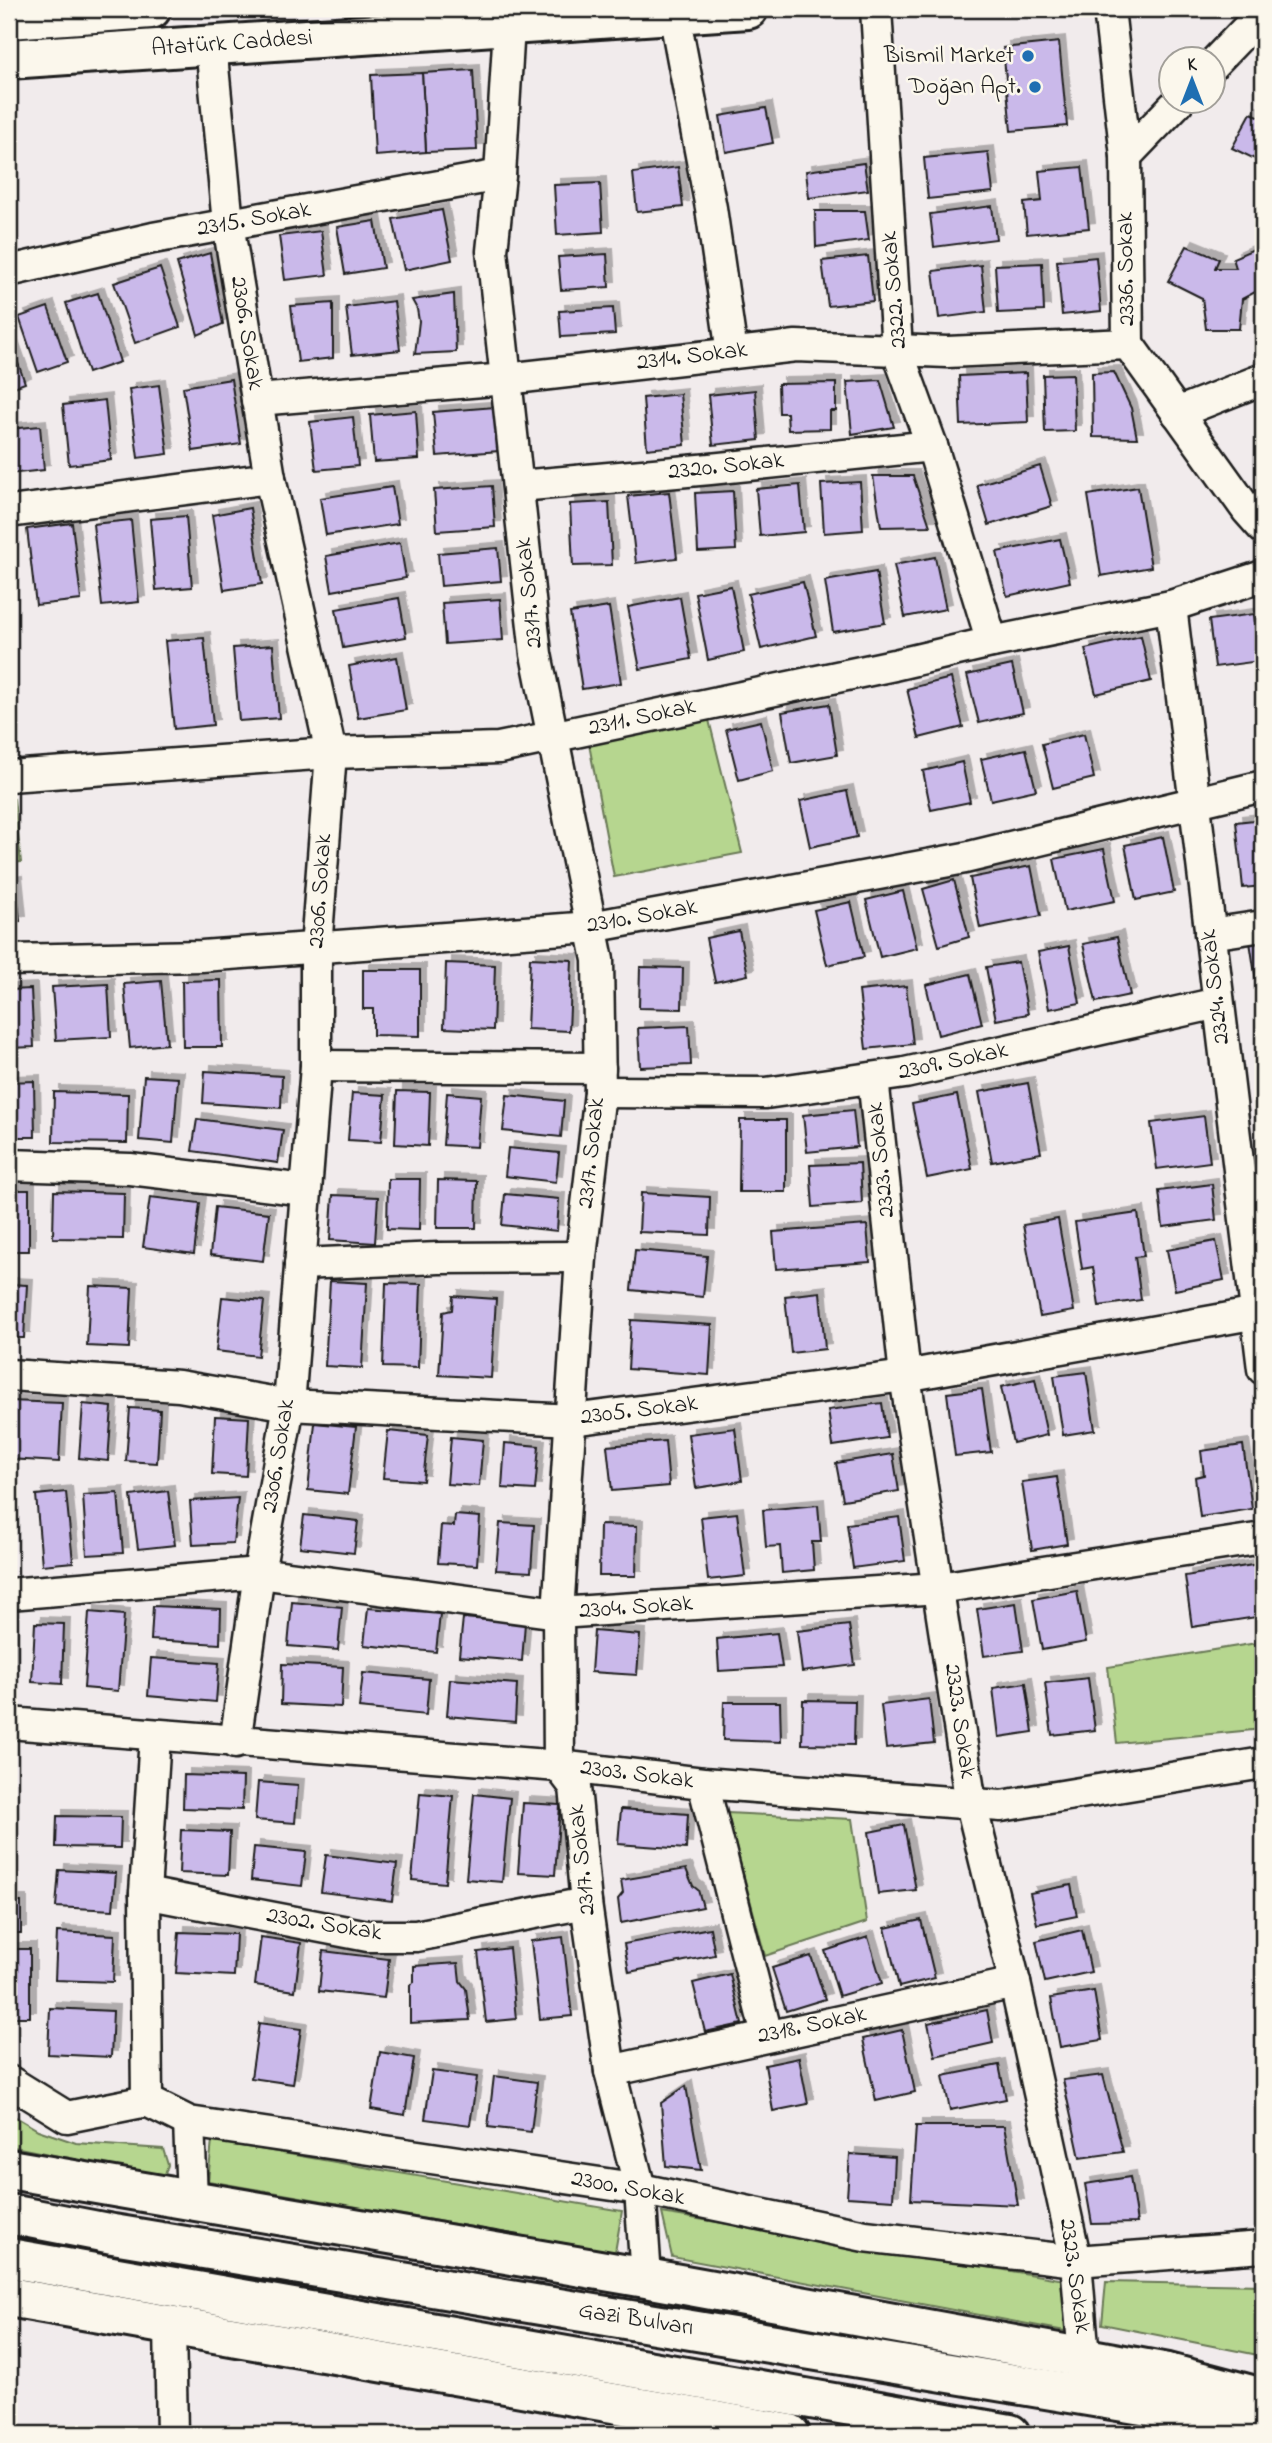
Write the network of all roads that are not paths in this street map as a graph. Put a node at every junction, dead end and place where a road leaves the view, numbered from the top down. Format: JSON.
{"nodes":[{"id":1,"x":151,"y":9,"type":"edge"},
{"id":2,"x":748,"y":9,"type":"edge"},
{"id":3,"x":876,"y":9,"type":"edge"},
{"id":4,"x":1109,"y":9,"type":"edge"},
{"id":5,"x":1263,"y":12,"type":"edge"},
{"id":6,"x":674,"y":13,"type":"junction"},
{"id":7,"x":9,"y":19,"type":"edge"},
{"id":8,"x":509,"y":26,"type":"junction"},
{"id":9,"x":211,"y":45,"type":"junction"},
{"id":10,"x":1226,"y":51,"type":"edge"},
{"id":11,"x":9,"y":60,"type":"edge"},
{"id":12,"x":1165,"y":116,"type":"edge"},
{"id":13,"x":1126,"y":156,"type":"junction"},
{"id":14,"x":500,"y":175,"type":"junction"},
{"id":15,"x":228,"y":224,"type":"junction"},
{"id":16,"x":9,"y":271,"type":"edge"},
{"id":17,"x":1128,"y":344,"type":"junction"},
{"id":18,"x":897,"y":350,"type":"junction"},
{"id":19,"x":732,"y":353,"type":"junction"},
{"id":20,"x":506,"y":379,"type":"junction"},
{"id":21,"x":1263,"y":379,"type":"edge"},
{"id":22,"x":257,"y":400,"type":"junction"},
{"id":23,"x":1177,"y":413,"type":"junction"},
{"id":24,"x":932,"y":446,"type":"junction"},
{"id":25,"x":270,"y":478,"type":"junction"},
{"id":26,"x":519,"y":486,"type":"junction"},
{"id":27,"x":9,"y":512,"type":"edge"},
{"id":28,"x":1263,"y":528,"type":"edge"},
{"id":29,"x":1263,"y":576,"type":"edge"},
{"id":30,"x":1171,"y":606,"type":"junction"},
{"id":31,"x":992,"y":642,"type":"junction"},
{"id":32,"x":553,"y":737,"type":"junction"},
{"id":33,"x":331,"y":753,"type":"junction"},
{"id":34,"x":9,"y":767,"type":"edge"},
{"id":35,"x":1263,"y":786,"type":"edge"},
{"id":36,"x":1194,"y":802,"type":"junction"},
{"id":37,"x":1263,"y":926,"type":"edge"},
{"id":38,"x":591,"y":928,"type":"junction"},
{"id":39,"x":1210,"y":934,"type":"junction"},
{"id":40,"x":316,"y":948,"type":"junction"},
{"id":41,"x":9,"y":960,"type":"edge"},
{"id":42,"x":1218,"y":1003,"type":"junction"},
{"id":43,"x":316,"y":1066,"type":"junction"},
{"id":44,"x":873,"y":1078,"type":"junction"},
{"id":45,"x":600,"y":1080,"type":"junction"},
{"id":46,"x":9,"y":1165,"type":"edge"},
{"id":47,"x":305,"y":1190,"type":"junction"},
{"id":48,"x":581,"y":1257,"type":"junction"},
{"id":49,"x":300,"y":1264,"type":"junction"},
{"id":50,"x":1260,"y":1312,"type":"edge"},
{"id":51,"x":1263,"y":1369,"type":"edge"},
{"id":52,"x":9,"y":1375,"type":"edge"},
{"id":53,"x":905,"y":1376,"type":"junction"},
{"id":54,"x":289,"y":1405,"type":"junction"},
{"id":55,"x":572,"y":1420,"type":"junction"},
{"id":56,"x":1263,"y":1538,"type":"edge"},
{"id":57,"x":260,"y":1573,"type":"junction"},
{"id":58,"x":939,"y":1588,"type":"junction"},
{"id":59,"x":9,"y":1594,"type":"edge"},
{"id":60,"x":558,"y":1613,"type":"junction"},
{"id":61,"x":9,"y":1724,"type":"edge"},
{"id":62,"x":155,"y":1736,"type":"junction"},
{"id":63,"x":235,"y":1742,"type":"junction"},
{"id":64,"x":1263,"y":1763,"type":"edge"},
{"id":65,"x":559,"y":1766,"type":"junction"},
{"id":66,"x":703,"y":1783,"type":"junction"},
{"id":67,"x":971,"y":1804,"type":"junction"},
{"id":68,"x":145,"y":1893,"type":"junction"},
{"id":69,"x":586,"y":1903,"type":"junction"},
{"id":70,"x":1014,"y":1983,"type":"junction"},
{"id":71,"x":767,"y":2035,"type":"junction"},
{"id":72,"x":610,"y":2071,"type":"junction"},
{"id":73,"x":9,"y":2081,"type":"edge"},
{"id":74,"x":147,"y":2101,"type":"junction"},
{"id":75,"x":189,"y":2122,"type":"junction"},
{"id":76,"x":9,"y":2169,"type":"edge"},
{"id":77,"x":640,"y":2189,"type":"junction"},
{"id":78,"x":192,"y":2199,"type":"junction"},
{"id":79,"x":9,"y":2214,"type":"edge"},
{"id":80,"x":1263,"y":2247,"type":"edge"},
{"id":81,"x":9,"y":2258,"type":"edge"},
{"id":82,"x":1076,"y":2261,"type":"junction"},
{"id":83,"x":646,"y":2278,"type":"junction"},
{"id":84,"x":9,"y":2297,"type":"edge"},
{"id":85,"x":170,"y":2326,"type":"junction"},
{"id":86,"x":1084,"y":2358,"type":"junction"},
{"id":87,"x":1263,"y":2398,"type":"edge"},
{"id":88,"x":690,"y":2425,"type":"edge"},
{"id":89,"x":1263,"y":2425,"type":"edge"},
{"id":90,"x":172,"y":2434,"type":"edge"},
{"id":91,"x":790,"y":2434,"type":"edge"},
{"id":92,"x":1010,"y":2434,"type":"edge"}],
"edges":[{"from":1,"to":7,"type":"main road","name":"Atatürk Caddesi"},
{"from":2,"to":6,"type":"main road","name":"Atatürk Caddesi"},
{"from":3,"to":18,"type":"street","name":"2322. Sokak"},
{"from":4,"to":13,"type":"street","name":"2336. Sokak"},
{"from":5,"to":10,"type":"street"},
{"from":6,"to":8,"type":"main road","name":"Atatürk Caddesi"},
{"from":6,"to":19,"type":"street"},
{"from":8,"to":9,"type":"main road","name":"Atatürk Caddesi"},
{"from":8,"to":14,"type":"street","name":"2317. Sokak"},
{"from":9,"to":11,"type":"main road","name":"Atatürk Caddesi"},
{"from":9,"to":15,"type":"street","name":"2306. Sokak"},
{"from":12,"to":13,"type":"street"},
{"from":13,"to":17,"type":"street","name":"2336. Sokak"},
{"from":14,"to":15,"type":"street","name":"2315. Sokak"},
{"from":14,"to":20,"type":"street","name":"2317. Sokak"},
{"from":15,"to":16,"type":"street","name":"2315. Sokak"},
{"from":15,"to":22,"type":"street","name":"2306. Sokak"},
{"from":17,"to":18,"type":"street","name":"2314. Sokak"},
{"from":17,"to":23,"type":"street","name":"2336. Sokak"},
{"from":18,"to":19,"type":"street","name":"2314. Sokak"},
{"from":18,"to":24,"type":"street","name":"2322. Sokak"},
{"from":19,"to":20,"type":"street","name":"2314. Sokak"},
{"from":20,"to":22,"type":"street","name":"2314. Sokak"},
{"from":20,"to":26,"type":"street","name":"2317. Sokak"},
{"from":21,"to":23,"type":"street"},
{"from":22,"to":25,"type":"street","name":"2306. Sokak"},
{"from":23,"to":28,"type":"street","name":"2336. Sokak"},
{"from":24,"to":26,"type":"street","name":"2320. Sokak"},
{"from":24,"to":31,"type":"street","name":"2322. Sokak"},
{"from":25,"to":27,"type":"street"},
{"from":25,"to":33,"type":"street","name":"2306. Sokak"},
{"from":26,"to":32,"type":"street","name":"2317. Sokak"},
{"from":29,"to":30,"type":"street","name":"2311. Sokak"},
{"from":30,"to":31,"type":"street","name":"2311. Sokak"},
{"from":30,"to":36,"type":"street","name":"2324. Sokak"},
{"from":31,"to":32,"type":"street","name":"2311. Sokak"},
{"from":32,"to":33,"type":"street","name":"2311. Sokak"},
{"from":32,"to":38,"type":"street","name":"2317. Sokak"},
{"from":33,"to":34,"type":"street","name":"2311. Sokak"},
{"from":33,"to":40,"type":"street","name":"2306. Sokak"},
{"from":35,"to":36,"type":"street","name":"2310. Sokak"},
{"from":36,"to":38,"type":"street","name":"2310. Sokak"},
{"from":36,"to":39,"type":"street","name":"2324. Sokak"},
{"from":37,"to":39,"type":"street"},
{"from":38,"to":40,"type":"street","name":"2310. Sokak"},
{"from":38,"to":45,"type":"street","name":"2317. Sokak"},
{"from":39,"to":42,"type":"street","name":"2324. Sokak"},
{"from":40,"to":41,"type":"street","name":"2310. Sokak"},
{"from":40,"to":43,"type":"street","name":"2306. Sokak"},
{"from":42,"to":44,"type":"street","name":"2309. Sokak"},
{"from":42,"to":50,"type":"street","name":"2324. Sokak"},
{"from":43,"to":45,"type":"street","name":"2309. Sokak"},
{"from":43,"to":47,"type":"street","name":"2306. Sokak"},
{"from":44,"to":45,"type":"street","name":"2309. Sokak"},
{"from":44,"to":53,"type":"street","name":"2323. Sokak"},
{"from":45,"to":48,"type":"street","name":"2317. Sokak"},
{"from":46,"to":47,"type":"street"},
{"from":47,"to":49,"type":"street","name":"2306. Sokak"},
{"from":48,"to":49,"type":"street"},
{"from":48,"to":55,"type":"street","name":"2317. Sokak"},
{"from":49,"to":54,"type":"street","name":"2306. Sokak"},
{"from":50,"to":51,"type":"street","name":"2324. Sokak"},
{"from":50,"to":53,"type":"street","name":"2305. Sokak"},
{"from":52,"to":54,"type":"street","name":"2305. Sokak"},
{"from":53,"to":55,"type":"street","name":"2305. Sokak"},
{"from":53,"to":58,"type":"street","name":"2323. Sokak"},
{"from":54,"to":55,"type":"street","name":"2305. Sokak"},
{"from":54,"to":57,"type":"street","name":"2306. Sokak"},
{"from":55,"to":60,"type":"street","name":"2317. Sokak"},
{"from":56,"to":58,"type":"street","name":"2304. Sokak"},
{"from":57,"to":59,"type":"street","name":"2304. Sokak"},
{"from":57,"to":60,"type":"street","name":"2304. Sokak"},
{"from":57,"to":63,"type":"street","name":"2306. Sokak"},
{"from":58,"to":60,"type":"street","name":"2304. Sokak"},
{"from":58,"to":67,"type":"street","name":"2323. Sokak"},
{"from":60,"to":65,"type":"street","name":"2317. Sokak"},
{"from":61,"to":62,"type":"street","name":"2303. Sokak"},
{"from":62,"to":63,"type":"street","name":"2303. Sokak"},
{"from":62,"to":68,"type":"street"},
{"from":63,"to":65,"type":"street","name":"2303. Sokak"},
{"from":64,"to":67,"type":"street","name":"2303. Sokak"},
{"from":65,"to":66,"type":"street","name":"2303. Sokak"},
{"from":65,"to":69,"type":"street","name":"2317. Sokak"},
{"from":66,"to":67,"type":"street","name":"2303. Sokak"},
{"from":66,"to":71,"type":"street"},
{"from":67,"to":70,"type":"street","name":"2323. Sokak"},
{"from":68,"to":69,"type":"street","name":"2302. Sokak"},
{"from":68,"to":74,"type":"street"},
{"from":69,"to":72,"type":"street","name":"2317. Sokak"},
{"from":70,"to":71,"type":"street","name":"2318. Sokak"},
{"from":70,"to":82,"type":"street","name":"2323. Sokak"},
{"from":71,"to":72,"type":"street","name":"2318. Sokak"},
{"from":72,"to":77,"type":"street","name":"2317. Sokak"},
{"from":73,"to":74,"type":"street"},
{"from":74,"to":75,"type":"street","name":"2300. Sokak"},
{"from":75,"to":77,"type":"street","name":"2300. Sokak"},
{"from":75,"to":78,"type":"street"},
{"from":76,"to":78,"type":"main road"},
{"from":77,"to":82,"type":"street","name":"2300. Sokak"},
{"from":77,"to":83,"type":"street","name":"2317. Sokak"},
{"from":78,"to":83,"type":"main road"},
{"from":79,"to":89,"type":"main road","name":"Gazi Bulvarı"},
{"from":80,"to":82,"type":"street","name":"2300. Sokak"},
{"from":81,"to":92,"type":"main road","name":"Gazi Bulvarı"},
{"from":82,"to":86,"type":"street","name":"2323. Sokak"},
{"from":83,"to":86,"type":"main road"},
{"from":84,"to":85,"type":"main road"},
{"from":85,"to":88,"type":"main road"},
{"from":85,"to":90,"type":"street"},
{"from":86,"to":87,"type":"main road"},
{"from":88,"to":91,"type":"main road"}]}
